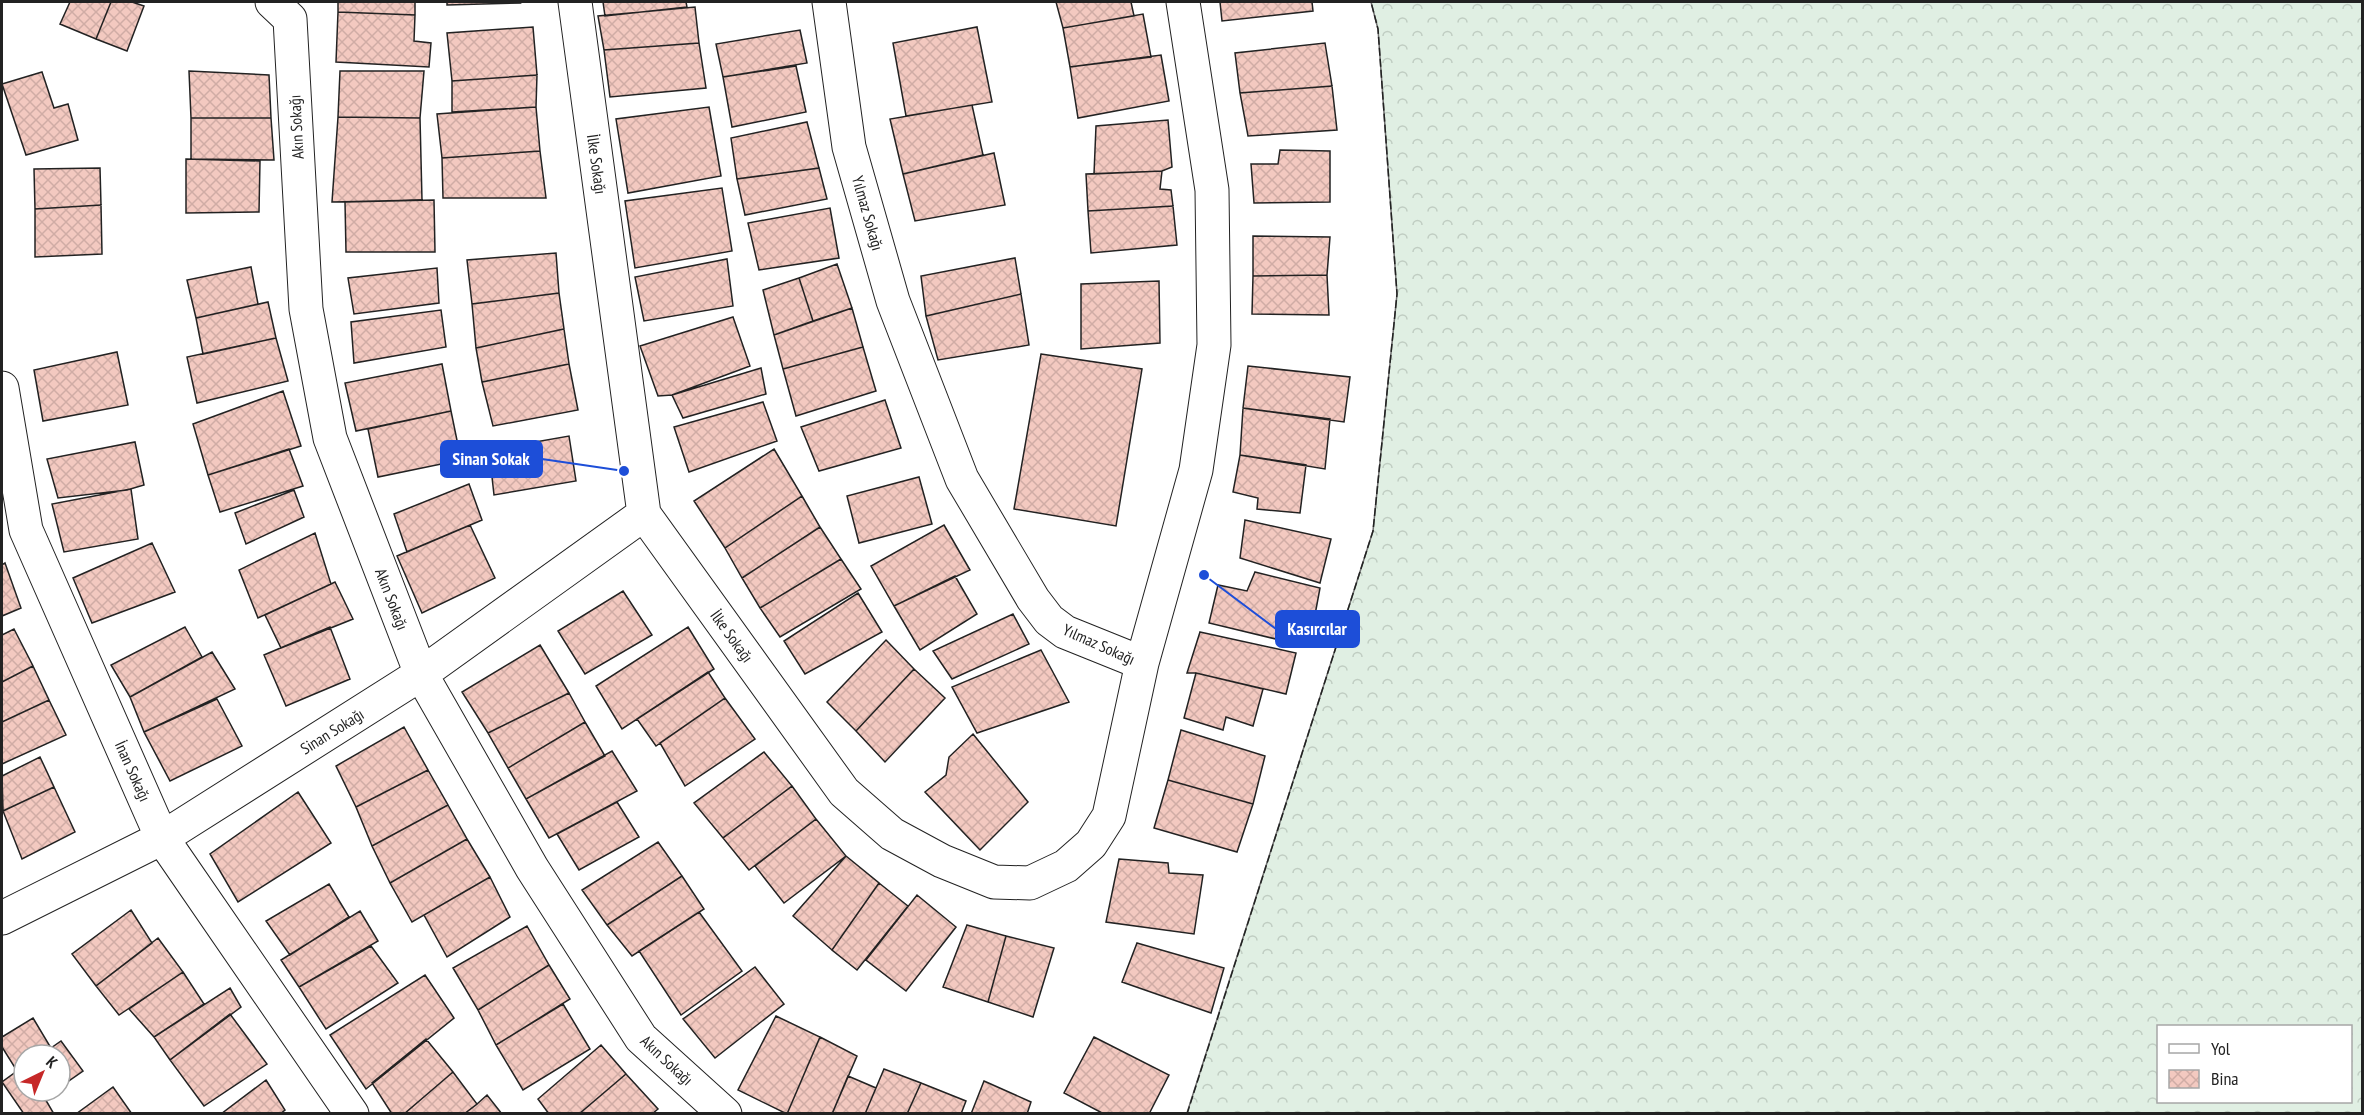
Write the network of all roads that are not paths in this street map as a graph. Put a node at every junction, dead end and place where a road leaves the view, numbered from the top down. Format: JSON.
{"nodes":[{"id":1,"x":272,"y":2,"type":"edge"},
{"id":2,"x":575,"y":2,"type":"edge"},
{"id":3,"x":829,"y":2,"type":"edge"},
{"id":4,"x":1183,"y":2,"type":"edge"},
{"id":5,"x":2,"y":388,"type":"edge"},
{"id":6,"x":644,"y":514,"type":"junction"},
{"id":7,"x":1142,"y":663,"type":"junction"},
{"id":8,"x":421,"y":674,"type":"junction"},
{"id":9,"x":162,"y":838,"type":"junction"},
{"id":10,"x":2,"y":918,"type":"edge"},
{"id":11,"x":352,"y":1113,"type":"edge"},
{"id":12,"x":725,"y":1113,"type":"edge"}],
"edges":[{"from":1,"to":8,"type":"street","name":"Akın Sokağı"},
{"from":2,"to":6,"type":"street","name":"İlke Sokağı"},
{"from":3,"to":7,"type":"street","name":"Yılmaz Sokağı"},
{"from":4,"to":7,"type":"street","name":"Yılmaz Sokağı"},
{"from":5,"to":9,"type":"street","name":"İnan Sokağı"},
{"from":6,"to":7,"type":"street","name":"İlke Sokağı"},
{"from":6,"to":8,"type":"street","name":"Sinan Sokağı"},
{"from":8,"to":9,"type":"street","name":"Sinan Sokağı"},
{"from":8,"to":12,"type":"street","name":"Akın Sokağı"},
{"from":9,"to":10,"type":"street","name":"Sinan Sokağı"},
{"from":9,"to":11,"type":"street","name":"İnan Sokağı"}]}
